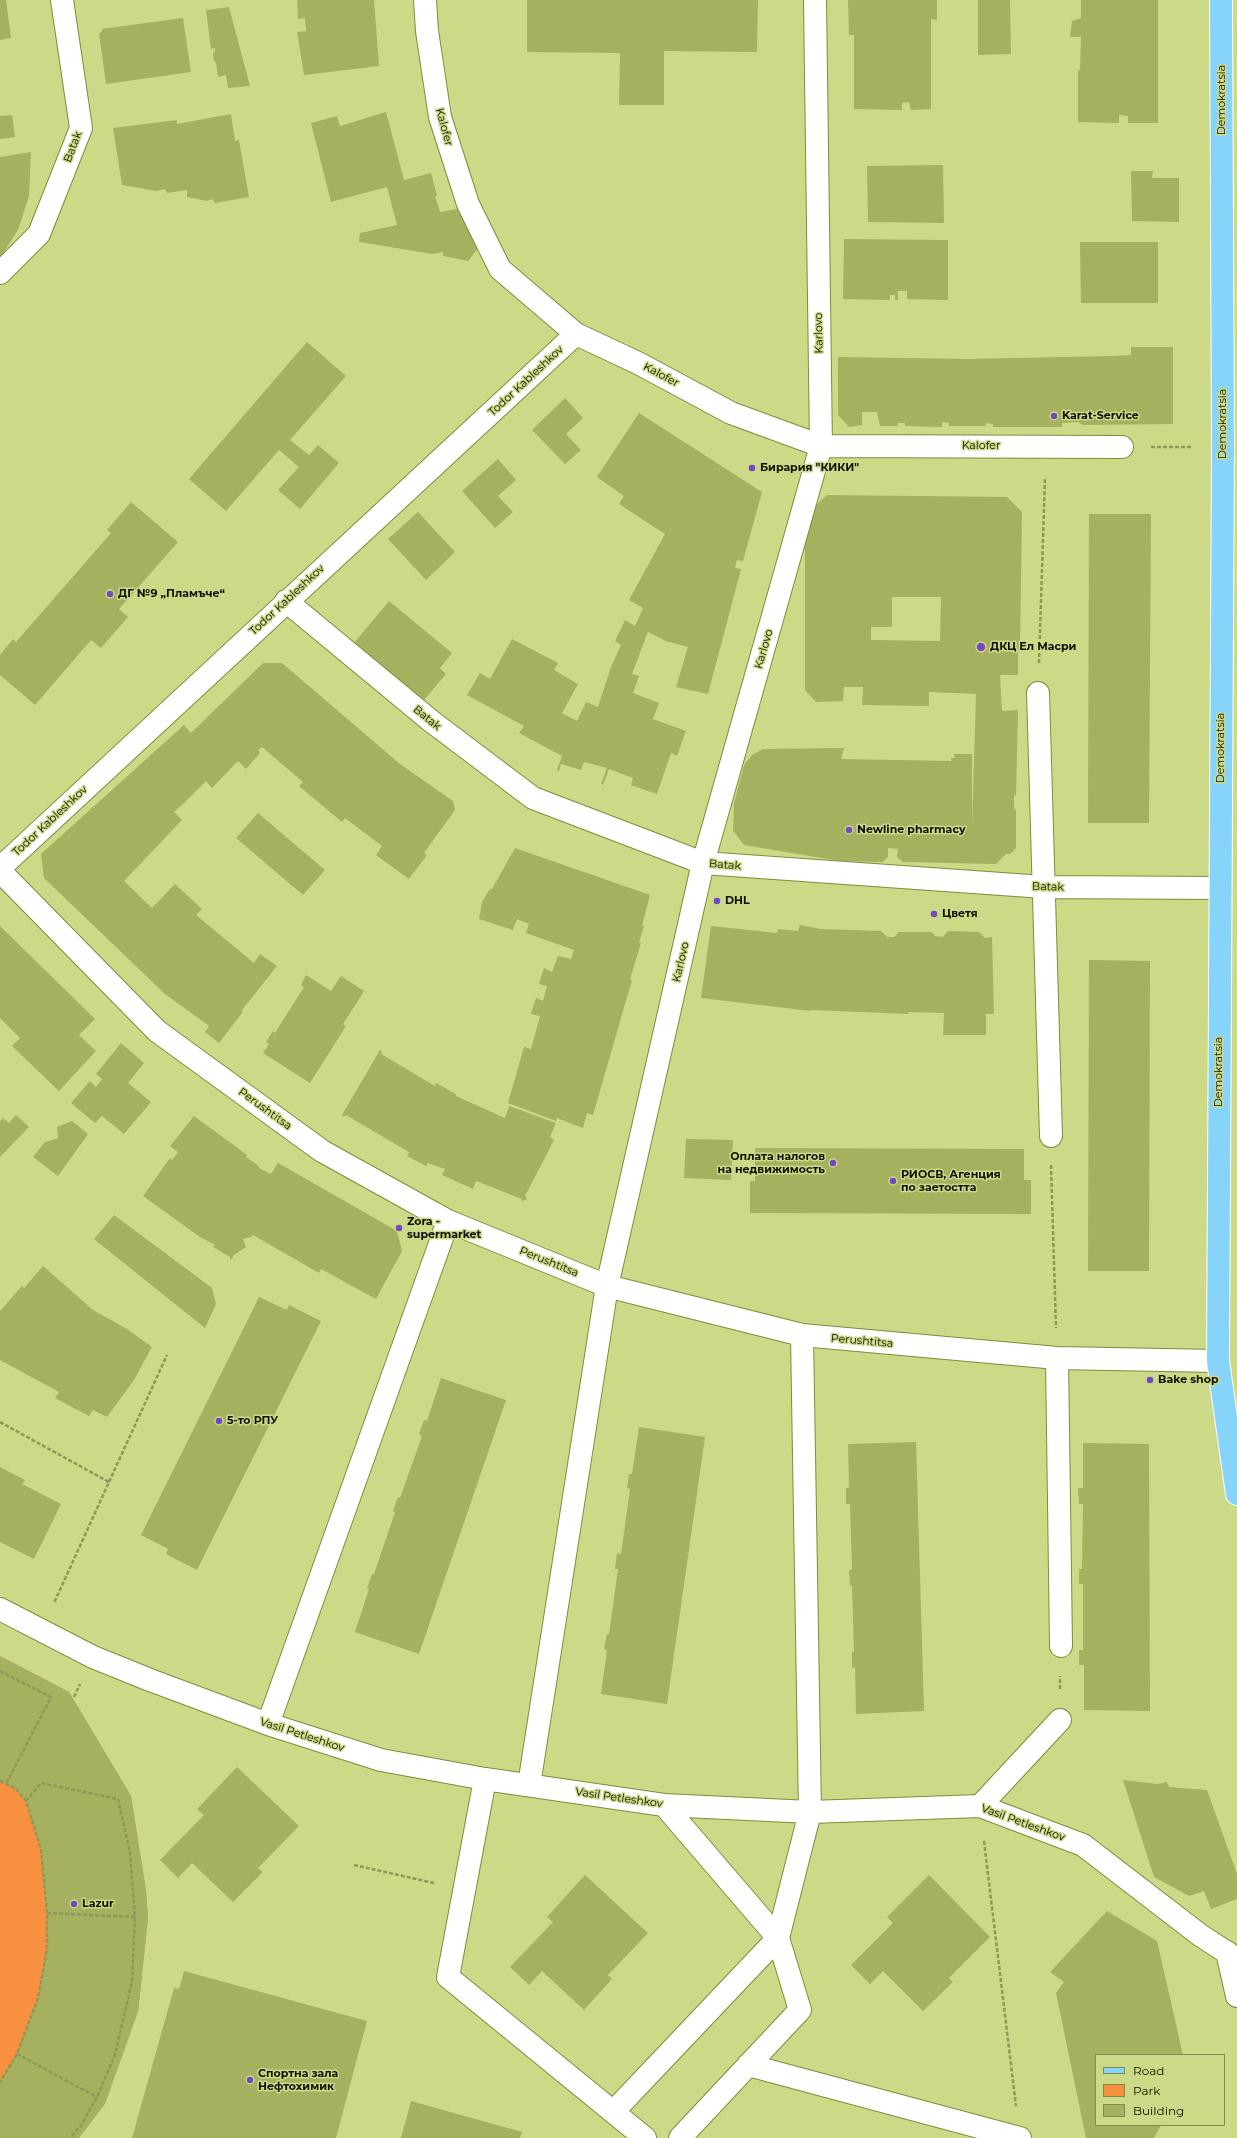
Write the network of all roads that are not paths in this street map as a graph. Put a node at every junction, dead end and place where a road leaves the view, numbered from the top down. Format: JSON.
{"nodes":[{"id":1,"x":62,"y":0,"type":"edge"},
{"id":2,"x":425,"y":0,"type":"edge"},
{"id":3,"x":815,"y":0,"type":"edge"},
{"id":4,"x":1221,"y":0,"type":"edge"},
{"id":5,"x":0,"y":273,"type":"edge"},
{"id":6,"x":576,"y":334,"type":"junction"},
{"id":7,"x":821,"y":446,"type":"junction"},
{"id":8,"x":1122,"y":448,"type":"road end"},
{"id":9,"x":286,"y":601,"type":"junction"},
{"id":10,"x":1038,"y":693,"type":"road end"},
{"id":11,"x":704,"y":863,"type":"junction"},
{"id":12,"x":0,"y":868,"type":"edge"},
{"id":13,"x":0,"y":871,"type":"edge"},
{"id":14,"x":1044,"y":887,"type":"junction"},
{"id":15,"x":1219,"y":888,"type":"junction"},
{"id":16,"x":1051,"y":1136,"type":"road end"},
{"id":17,"x":448,"y":1221,"type":"junction"},
{"id":18,"x":607,"y":1286,"type":"junction"},
{"id":19,"x":802,"y":1335,"type":"junction"},
{"id":20,"x":1057,"y":1358,"type":"junction"},
{"id":21,"x":1218,"y":1361,"type":"junction"},
{"id":22,"x":1237,"y":1494,"type":"edge"},
{"id":23,"x":0,"y":1609,"type":"edge"},
{"id":24,"x":1061,"y":1646,"type":"road end"},
{"id":25,"x":1060,"y":1720,"type":"road end"},
{"id":26,"x":268,"y":1724,"type":"junction"},
{"id":27,"x":485,"y":1779,"type":"junction"},
{"id":28,"x":529,"y":1784,"type":"junction"},
{"id":29,"x":664,"y":1805,"type":"junction"},
{"id":30,"x":980,"y":1806,"type":"junction"},
{"id":31,"x":810,"y":1812,"type":"junction"},
{"id":32,"x":778,"y":1938,"type":"junction"},
{"id":33,"x":1234,"y":1953,"type":"edge"},
{"id":34,"x":1237,"y":1996,"type":"edge"},
{"id":35,"x":748,"y":2065,"type":"junction"},
{"id":36,"x":612,"y":2112,"type":"junction"},
{"id":37,"x":645,"y":2138,"type":"edge"},
{"id":38,"x":680,"y":2138,"type":"edge"},
{"id":39,"x":1020,"y":2138,"type":"edge"}],
"edges":[{"from":1,"to":5,"type":"street","name":"Batak"},
{"from":2,"to":6,"type":"street","name":"Kalofer"},
{"from":3,"to":7,"type":"street","name":"Karlovo"},
{"from":4,"to":15,"type":"main road","name":"Demokratsia"},
{"from":6,"to":7,"type":"street","name":"Kalofer"},
{"from":6,"to":9,"type":"street","name":"Todor Kableshkov"},
{"from":7,"to":8,"type":"street","name":"Kalofer"},
{"from":7,"to":11,"type":"street","name":"Karlovo"},
{"from":9,"to":11,"type":"street","name":"Batak"},
{"from":9,"to":12,"type":"street","name":"Todor Kableshkov"},
{"from":10,"to":14,"type":"street"},
{"from":11,"to":14,"type":"street","name":"Batak"},
{"from":11,"to":18,"type":"street","name":"Karlovo"},
{"from":13,"to":17,"type":"street","name":"Perushtitsa"},
{"from":14,"to":15,"type":"street","name":"Batak"},
{"from":14,"to":16,"type":"street"},
{"from":15,"to":21,"type":"main road","name":"Demokratsia"},
{"from":17,"to":18,"type":"street","name":"Perushtitsa"},
{"from":17,"to":26,"type":"street"},
{"from":18,"to":19,"type":"street","name":"Perushtitsa"},
{"from":18,"to":28,"type":"street","name":"Karlovo"},
{"from":19,"to":20,"type":"street","name":"Perushtitsa"},
{"from":19,"to":31,"type":"street"},
{"from":20,"to":21,"type":"street","name":"Perushtitsa"},
{"from":20,"to":24,"type":"street"},
{"from":21,"to":22,"type":"main road","name":"Demokratsia"},
{"from":23,"to":26,"type":"street","name":"Vasil Petleshkov"},
{"from":25,"to":30,"type":"street"},
{"from":26,"to":27,"type":"street","name":"Vasil Petleshkov"},
{"from":27,"to":28,"type":"street","name":"Vasil Petleshkov"},
{"from":27,"to":36,"type":"street"},
{"from":28,"to":29,"type":"street","name":"Vasil Petleshkov"},
{"from":29,"to":31,"type":"street","name":"Vasil Petleshkov"},
{"from":29,"to":32,"type":"street"},
{"from":30,"to":31,"type":"street","name":"Vasil Petleshkov"},
{"from":30,"to":33,"type":"street","name":"Vasil Petleshkov"},
{"from":31,"to":32,"type":"street"},
{"from":32,"to":35,"type":"street"},
{"from":32,"to":36,"type":"street"},
{"from":33,"to":34,"type":"street"},
{"from":35,"to":38,"type":"street"},
{"from":35,"to":39,"type":"street"},
{"from":36,"to":37,"type":"street"}]}
